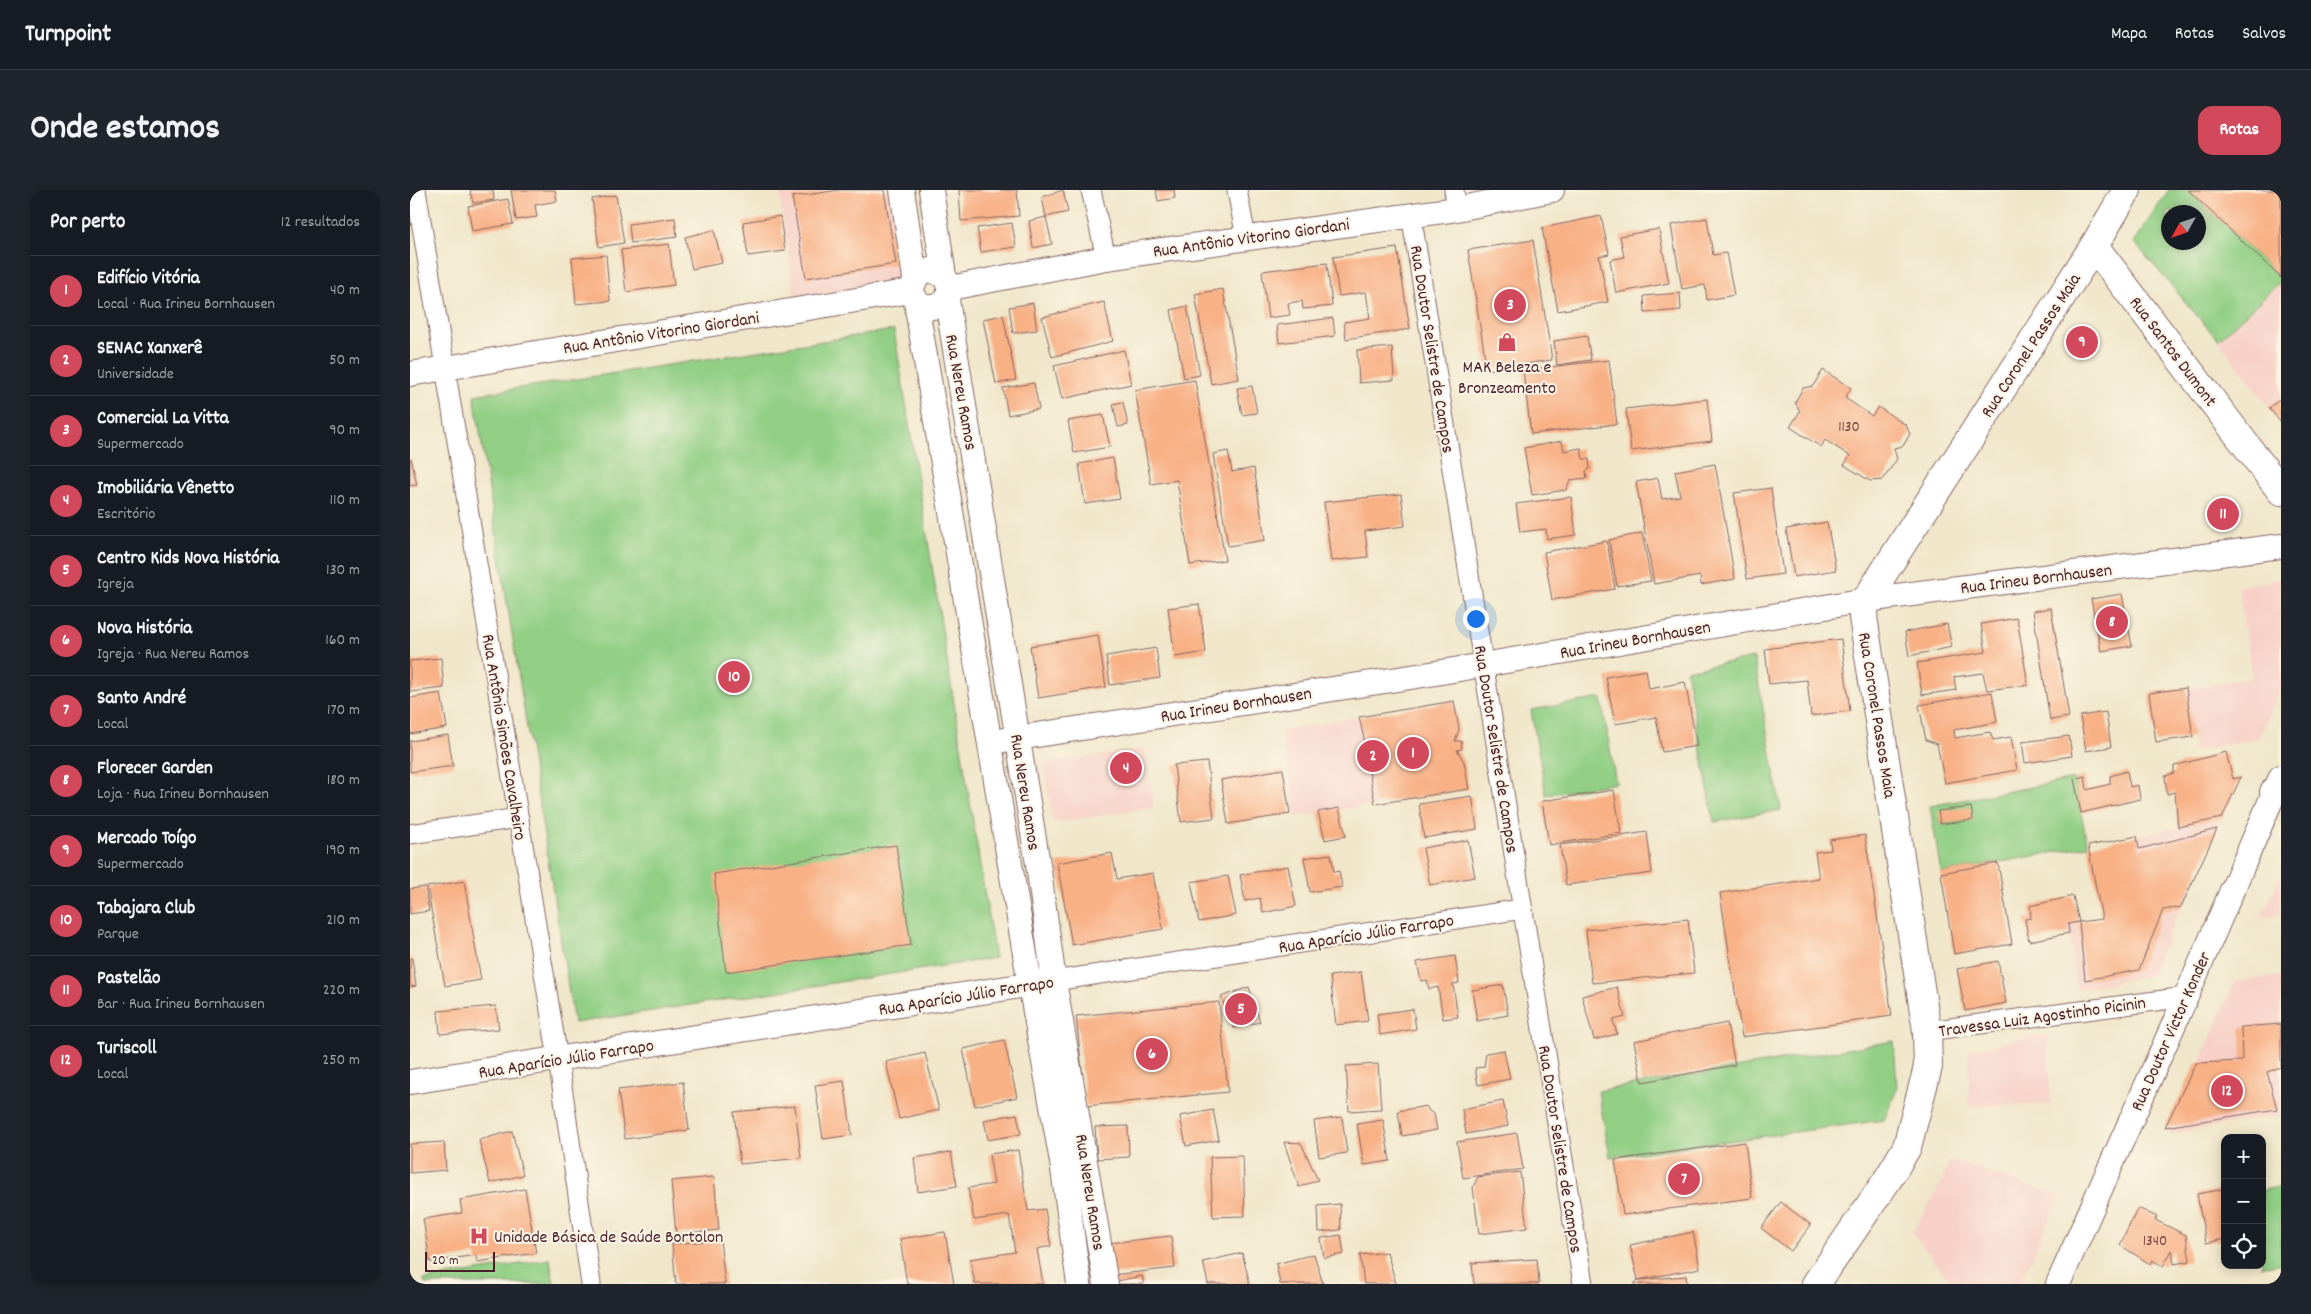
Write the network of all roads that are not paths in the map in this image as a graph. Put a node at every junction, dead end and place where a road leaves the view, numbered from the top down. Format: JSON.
{"nodes":[{"id":1,"x":416,"y":190,"type":"edge"},
{"id":2,"x":902,"y":190,"type":"edge"},
{"id":3,"x":931,"y":190,"type":"edge"},
{"id":4,"x":1091,"y":190,"type":"edge"},
{"id":5,"x":1237,"y":190,"type":"edge"},
{"id":6,"x":1552,"y":190,"type":"edge"},
{"id":7,"x":2127,"y":190,"type":"edge"},
{"id":8,"x":1455,"y":200,"type":"edge"},
{"id":9,"x":1411,"y":214,"type":"junction"},
{"id":10,"x":1246,"y":238,"type":"junction"},
{"id":11,"x":2094,"y":246,"type":"junction"},
{"id":12,"x":1106,"y":258,"type":"junction"},
{"id":13,"x":947,"y":288,"type":"junction"},
{"id":14,"x":914,"y":290,"type":"junction"},
{"id":15,"x":444,"y":368,"type":"junction"},
{"id":16,"x":410,"y":374,"type":"edge"},
{"id":17,"x":970,"y":435,"type":"junction"},
{"id":18,"x":940,"y":438,"type":"junction"},
{"id":19,"x":2255,"y":456,"type":"junction"},
{"id":20,"x":2281,"y":473,"type":"edge"},
{"id":21,"x":2281,"y":491,"type":"edge"},
{"id":22,"x":2281,"y":546,"type":"edge"},
{"id":23,"x":992,"y":578,"type":"junction"},
{"id":24,"x":964,"y":583,"type":"junction"},
{"id":25,"x":1866,"y":600,"type":"junction"},
{"id":26,"x":1485,"y":665,"type":"junction"},
{"id":27,"x":1017,"y":738,"type":"junction"},
{"id":28,"x":991,"y":742,"type":"junction"},
{"id":29,"x":2279,"y":786,"type":"edge"},
{"id":30,"x":518,"y":818,"type":"junction"},
{"id":31,"x":410,"y":834,"type":"edge"},
{"id":32,"x":1038,"y":864,"type":"junction"},
{"id":33,"x":1011,"y":869,"type":"junction"},
{"id":34,"x":1522,"y":909,"type":"junction"},
{"id":35,"x":1054,"y":981,"type":"junction"},
{"id":36,"x":1030,"y":984,"type":"junction"},
{"id":37,"x":2186,"y":997,"type":"junction"},
{"id":38,"x":1927,"y":1031,"type":"junction"},
{"id":39,"x":558,"y":1059,"type":"junction"},
{"id":40,"x":410,"y":1082,"type":"edge"},
{"id":41,"x":1086,"y":1158,"type":"junction"},
{"id":42,"x":1062,"y":1162,"type":"junction"},
{"id":43,"x":591,"y":1284,"type":"edge"},
{"id":44,"x":1079,"y":1284,"type":"edge"},
{"id":45,"x":1106,"y":1284,"type":"edge"},
{"id":46,"x":1583,"y":1284,"type":"edge"},
{"id":47,"x":1816,"y":1284,"type":"edge"},
{"id":48,"x":2058,"y":1284,"type":"edge"}],
"edges":[{"from":1,"to":15,"type":"street","name":"Rua Antônio Simões Cavalheiro"},
{"from":2,"to":14,"type":"street","name":"Rua Nereu Ramos"},
{"from":3,"to":13,"type":"street","name":"Rua Nereu Ramos"},
{"from":4,"to":12,"type":"street"},
{"from":5,"to":10,"type":"street"},
{"from":6,"to":8,"type":"street","name":"Rua Antônio Vitorino Giordani"},
{"from":7,"to":11,"type":"main road","name":"Rua Coronel Passos Maia"},
{"from":8,"to":9,"type":"street","name":"Rua Antônio Vitorino Giordani"},
{"from":9,"to":10,"type":"street","name":"Rua Antônio Vitorino Giordani"},
{"from":9,"to":26,"type":"street","name":"Rua Doutor Selistre de Campos"},
{"from":10,"to":12,"type":"street","name":"Rua Antônio Vitorino Giordani"},
{"from":11,"to":19,"type":"main road","name":"Rua Santos Dumont"},
{"from":11,"to":25,"type":"main road","name":"Rua Coronel Passos Maia"},
{"from":12,"to":13,"type":"street","name":"Rua Antônio Vitorino Giordani"},
{"from":13,"to":14,"type":"street"},
{"from":13,"to":14,"type":"street"},
{"from":13,"to":17,"type":"street","name":"Rua Nereu Ramos"},
{"from":14,"to":15,"type":"street","name":"Rua Antônio Vitorino Giordani"},
{"from":14,"to":18,"type":"street","name":"Rua Nereu Ramos"},
{"from":15,"to":16,"type":"street","name":"Rua Antônio Vitorino Giordani"},
{"from":15,"to":30,"type":"street","name":"Rua Antônio Simões Cavalheiro"},
{"from":17,"to":18,"type":"street"},
{"from":17,"to":23,"type":"street","name":"Rua Nereu Ramos"},
{"from":18,"to":24,"type":"street","name":"Rua Nereu Ramos"},
{"from":19,"to":20,"type":"main road"},
{"from":19,"to":21,"type":"main road","name":"Rua Santos Dumont"},
{"from":22,"to":25,"type":"street","name":"Rua Irineu Bornhausen"},
{"from":23,"to":24,"type":"street"},
{"from":23,"to":27,"type":"street","name":"Rua Nereu Ramos"},
{"from":24,"to":28,"type":"street","name":"Rua Nereu Ramos"},
{"from":25,"to":26,"type":"street","name":"Rua Irineu Bornhausen"},
{"from":25,"to":38,"type":"main road","name":"Rua Coronel Passos Maia"},
{"from":26,"to":27,"type":"street","name":"Rua Irineu Bornhausen"},
{"from":26,"to":34,"type":"street","name":"Rua Doutor Selistre de Campos"},
{"from":27,"to":28,"type":"street","name":"Rua Irineu Bornhausen"},
{"from":27,"to":32,"type":"street","name":"Rua Nereu Ramos"},
{"from":28,"to":33,"type":"street","name":"Rua Nereu Ramos"},
{"from":29,"to":37,"type":"street","name":"Rua Doutor Victor Konder"},
{"from":30,"to":31,"type":"street"},
{"from":30,"to":39,"type":"street","name":"Rua Antônio Simões Cavalheiro"},
{"from":32,"to":33,"type":"street"},
{"from":32,"to":35,"type":"street","name":"Rua Nereu Ramos"},
{"from":33,"to":36,"type":"street","name":"Rua Nereu Ramos"},
{"from":34,"to":35,"type":"street","name":"Rua Aparício Júlio Farrapo"},
{"from":34,"to":46,"type":"street","name":"Rua Doutor Selistre de Campos"},
{"from":35,"to":36,"type":"street","name":"Rua Aparício Júlio Farrapo"},
{"from":35,"to":41,"type":"street","name":"Rua Nereu Ramos"},
{"from":36,"to":39,"type":"street","name":"Rua Aparício Júlio Farrapo"},
{"from":36,"to":42,"type":"street","name":"Rua Nereu Ramos"},
{"from":37,"to":38,"type":"street","name":"Travessa Luiz Agostinho Picinin"},
{"from":37,"to":48,"type":"street","name":"Rua Doutor Victor Konder"},
{"from":38,"to":47,"type":"main road","name":"Rua Coronel Passos Maia"},
{"from":39,"to":40,"type":"street","name":"Rua Aparício Júlio Farrapo"},
{"from":39,"to":43,"type":"street","name":"Rua Antônio Simões Cavalheiro"},
{"from":41,"to":42,"type":"street"},
{"from":41,"to":45,"type":"street","name":"Rua Nereu Ramos"},
{"from":42,"to":44,"type":"street","name":"Rua Nereu Ramos"}]}
